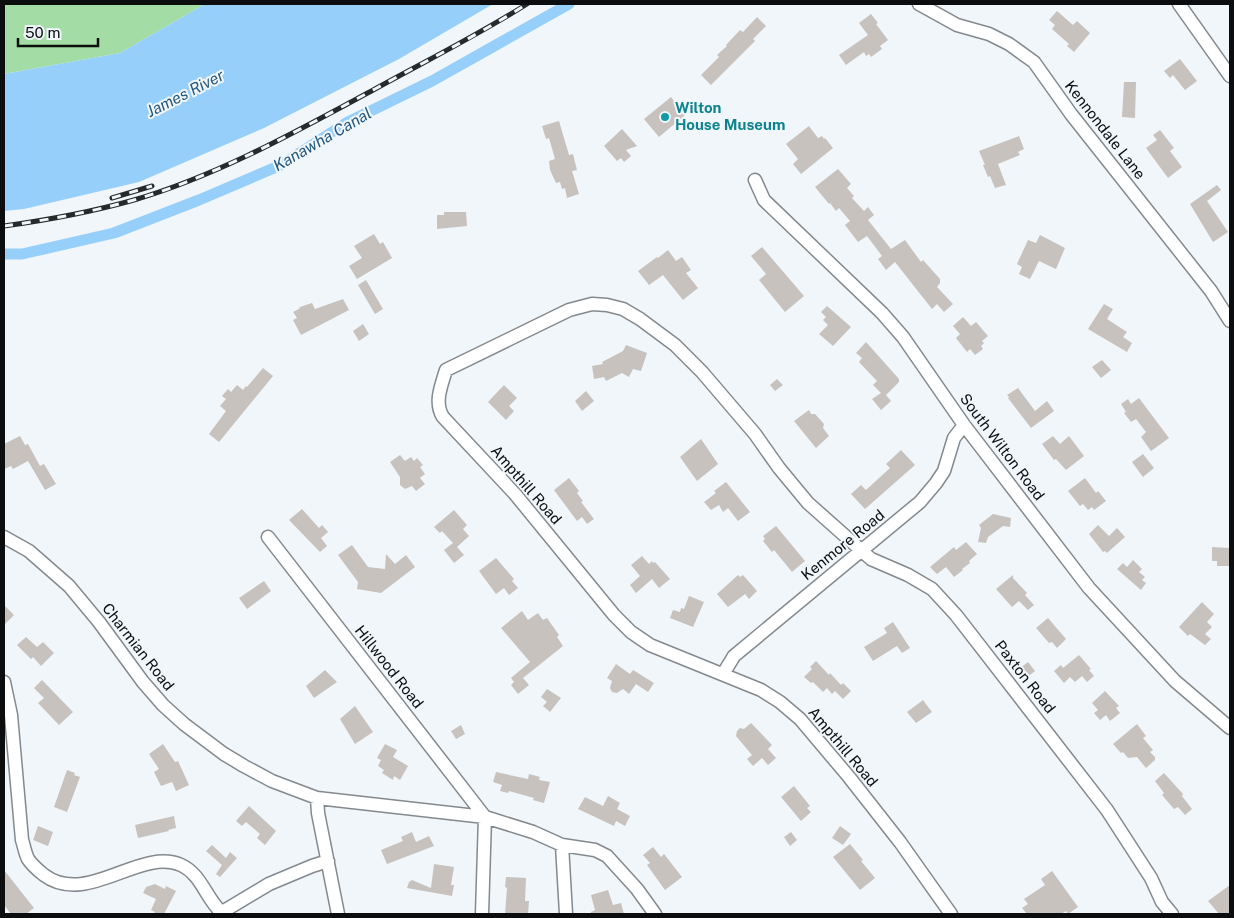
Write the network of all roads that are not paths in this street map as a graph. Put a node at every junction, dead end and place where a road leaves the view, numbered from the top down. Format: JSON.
{"nodes":[{"id":1,"x":919,"y":4,"type":"edge"},
{"id":2,"x":1179,"y":4,"type":"edge"},
{"id":3,"x":1230,"y":76,"type":"edge"},
{"id":4,"x":755,"y":180,"type":"dead end"},
{"id":5,"x":1230,"y":321,"type":"edge"},
{"id":6,"x":964,"y":425,"type":"junction"},
{"id":7,"x":808,"y":504,"type":"joint"},
{"id":8,"x":4,"y":537,"type":"edge"},
{"id":9,"x":268,"y":537,"type":"dead end"},
{"id":10,"x":862,"y":551,"type":"junction"},
{"id":11,"x":724,"y":674,"type":"junction"},
{"id":12,"x":4,"y":682,"type":"edge"},
{"id":13,"x":1230,"y":728,"type":"edge"},
{"id":14,"x":317,"y":798,"type":"junction"},
{"id":15,"x":485,"y":818,"type":"junction"},
{"id":16,"x":562,"y":845,"type":"junction"},
{"id":17,"x":328,"y":861,"type":"junction"},
{"id":18,"x":220,"y":913,"type":"edge"},
{"id":19,"x":338,"y":914,"type":"edge"},
{"id":20,"x":482,"y":914,"type":"edge"},
{"id":21,"x":566,"y":914,"type":"edge"},
{"id":22,"x":655,"y":914,"type":"edge"},
{"id":23,"x":951,"y":914,"type":"edge"},
{"id":24,"x":1172,"y":914,"type":"edge"}],
"edges":[{"from":1,"to":5,"type":"street","name":"Kennondale Lane"},
{"from":2,"to":3,"type":"street"},
{"from":4,"to":6,"type":"street","name":"South Wilton Road"},
{"from":6,"to":10,"type":"street","name":"Kenmore Road"},
{"from":6,"to":13,"type":"street","name":"South Wilton Road"},
{"from":7,"to":10,"type":"street","name":"Paxton Road"},
{"from":7,"to":11,"type":"street","name":"Ampthill Road"},
{"from":8,"to":14,"type":"street","name":"Charmian Road"},
{"from":9,"to":15,"type":"street","name":"Hillwood Road"},
{"from":10,"to":11,"type":"street","name":"Kenmore Road"},
{"from":10,"to":24,"type":"street","name":"Paxton Road"},
{"from":11,"to":23,"type":"street","name":"Ampthill Road"},
{"from":12,"to":18,"type":"street"},
{"from":14,"to":15,"type":"street","name":"Charmian Road"},
{"from":14,"to":17,"type":"street"},
{"from":15,"to":16,"type":"street","name":"Charmian Road"},
{"from":15,"to":20,"type":"street"},
{"from":16,"to":21,"type":"street"},
{"from":16,"to":22,"type":"street","name":"Charmian Road"},
{"from":17,"to":18,"type":"street"},
{"from":17,"to":19,"type":"street"}]}
